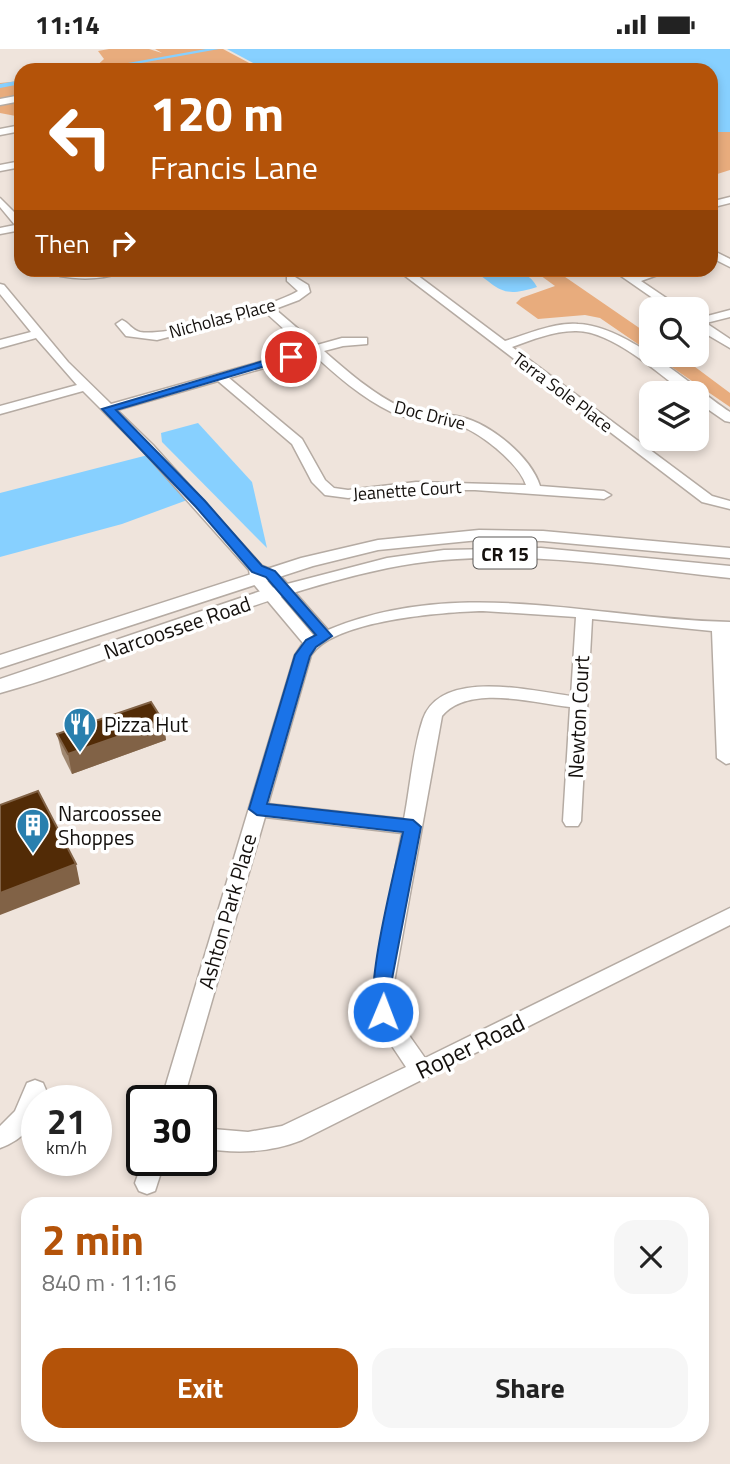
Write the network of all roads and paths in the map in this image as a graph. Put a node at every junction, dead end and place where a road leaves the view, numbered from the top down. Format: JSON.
{"nodes":[{"id":1,"x":0,"y":201,"type":"edge"},
{"id":2,"x":14,"y":218,"type":"edge"},
{"id":3,"x":411,"y":277,"type":"edge"},
{"id":4,"x":627,"y":277,"type":"edge"},
{"id":5,"x":641,"y":277,"type":"edge"},
{"id":6,"x":291,"y":279,"type":"dead end"},
{"id":7,"x":631,"y":280,"type":"junction"},
{"id":8,"x":0,"y":287,"type":"edge"},
{"id":9,"x":658,"y":297,"type":"edge"},
{"id":10,"x":266,"y":307,"type":"junction"},
{"id":11,"x":730,"y":313,"type":"edge"},
{"id":12,"x":709,"y":319,"type":"edge"},
{"id":13,"x":122,"y":324,"type":"dead end"},
{"id":14,"x":709,"y":330,"type":"edge"},
{"id":15,"x":38,"y":334,"type":"junction"},
{"id":16,"x":363,"y":341,"type":"dead end"},
{"id":17,"x":0,"y":344,"type":"edge"},
{"id":18,"x":730,"y":344,"type":"edge"},
{"id":19,"x":502,"y":346,"type":"junction"},
{"id":20,"x":314,"y":350,"type":"junction"},
{"id":21,"x":220,"y":377,"type":"junction"},
{"id":22,"x":676,"y":381,"type":"edge"},
{"id":23,"x":85,"y":387,"type":"junction"},
{"id":24,"x":709,"y":403,"type":"edge"},
{"id":25,"x":0,"y":409,"type":"edge"},
{"id":26,"x":108,"y":409,"type":"junction"},
{"id":27,"x":730,"y":418,"type":"edge"},
{"id":28,"x":534,"y":488,"type":"junction"},
{"id":29,"x":604,"y":495,"type":"dead end"},
{"id":30,"x":730,"y":505,"type":"edge"},
{"id":31,"x":730,"y":553,"type":"edge"},
{"id":32,"x":730,"y":572,"type":"edge"},
{"id":33,"x":261,"y":573,"type":"junction"},
{"id":34,"x":277,"y":592,"type":"junction"},
{"id":35,"x":584,"y":614,"type":"junction"},
{"id":36,"x":725,"y":627,"type":"edge"},
{"id":37,"x":86,"y":634,"type":"junction"},
{"id":38,"x":318,"y":640,"type":"junction"},
{"id":39,"x":0,"y":662,"type":"edge"},
{"id":40,"x":0,"y":676,"type":"edge"},
{"id":41,"x":0,"y":686,"type":"edge"},
{"id":42,"x":578,"y":702,"type":"junction"},
{"id":43,"x":726,"y":758,"type":"dead end"},
{"id":44,"x":257,"y":809,"type":"junction"},
{"id":45,"x":572,"y":821,"type":"dead end"},
{"id":46,"x":413,"y":827,"type":"junction"},
{"id":47,"x":730,"y":916,"type":"edge"},
{"id":48,"x":421,"y":1070,"type":"junction"},
{"id":49,"x":177,"y":1085,"type":"edge"},
{"id":50,"x":21,"y":1122,"type":"edge"},
{"id":51,"x":0,"y":1138,"type":"edge"},
{"id":52,"x":217,"y":1141,"type":"edge"},
{"id":53,"x":149,"y":1176,"type":"edge"},
{"id":54,"x":147,"y":1183,"type":"dead end"}],
"edges":[{"from":1,"to":2,"type":"street"},
{"from":3,"to":19,"type":"street","name":"Terra Sole Place"},
{"from":4,"to":7,"type":"street"},
{"from":5,"to":7,"type":"street"},
{"from":6,"to":10,"type":"street","name":"Nicholas Place"},
{"from":7,"to":9,"type":"street"},
{"from":8,"to":15,"type":"street"},
{"from":10,"to":13,"type":"street","name":"Nicholas Place"},
{"from":10,"to":20,"type":"street","name":"Doc Drive"},
{"from":11,"to":12,"type":"street"},
{"from":14,"to":18,"type":"street"},
{"from":15,"to":17,"type":"street"},
{"from":15,"to":23,"type":"street"},
{"from":16,"to":20,"type":"street"},
{"from":19,"to":22,"type":"street"},
{"from":19,"to":30,"type":"street","name":"Terra Sole Place"},
{"from":20,"to":21,"type":"street"},
{"from":20,"to":28,"type":"street","name":"Doc Drive"},
{"from":21,"to":26,"type":"street"},
{"from":21,"to":28,"type":"street","name":"Jeanette Court"},
{"from":23,"to":25,"type":"street"},
{"from":23,"to":26,"type":"street"},
{"from":24,"to":27,"type":"street"},
{"from":26,"to":33,"type":"street"},
{"from":28,"to":29,"type":"street","name":"Jeanette Court"},
{"from":31,"to":33,"type":"main road","name":"Narcoossee Road","number":"CR 15"},
{"from":32,"to":34,"type":"main road","name":"Narcoossee Road","number":"CR 15"},
{"from":33,"to":34,"type":"street"},
{"from":33,"to":37,"type":"main road","name":"Narcoossee Road","number":"CR 15"},
{"from":34,"to":38,"type":"street"},
{"from":34,"to":41,"type":"main road","name":"Narcoossee Road","number":"CR 15"},
{"from":35,"to":36,"type":"street"},
{"from":35,"to":38,"type":"street"},
{"from":35,"to":42,"type":"street","name":"Newton Court"},
{"from":36,"to":43,"type":"street"},
{"from":37,"to":39,"type":"main road","name":"Narcoossee Road","number":"CR 15"},
{"from":37,"to":40,"type":"main road"},
{"from":38,"to":44,"type":"street","name":"Ashton Park Place"},
{"from":42,"to":45,"type":"street","name":"Newton Court"},
{"from":42,"to":46,"type":"street"},
{"from":44,"to":46,"type":"street"},
{"from":44,"to":49,"type":"street","name":"Ashton Park Place"},
{"from":46,"to":48,"type":"street"},
{"from":47,"to":48,"type":"street","name":"Roper Road"},
{"from":48,"to":52,"type":"street","name":"Roper Road"},
{"from":50,"to":51,"type":"street"},
{"from":53,"to":54,"type":"street"}]}
